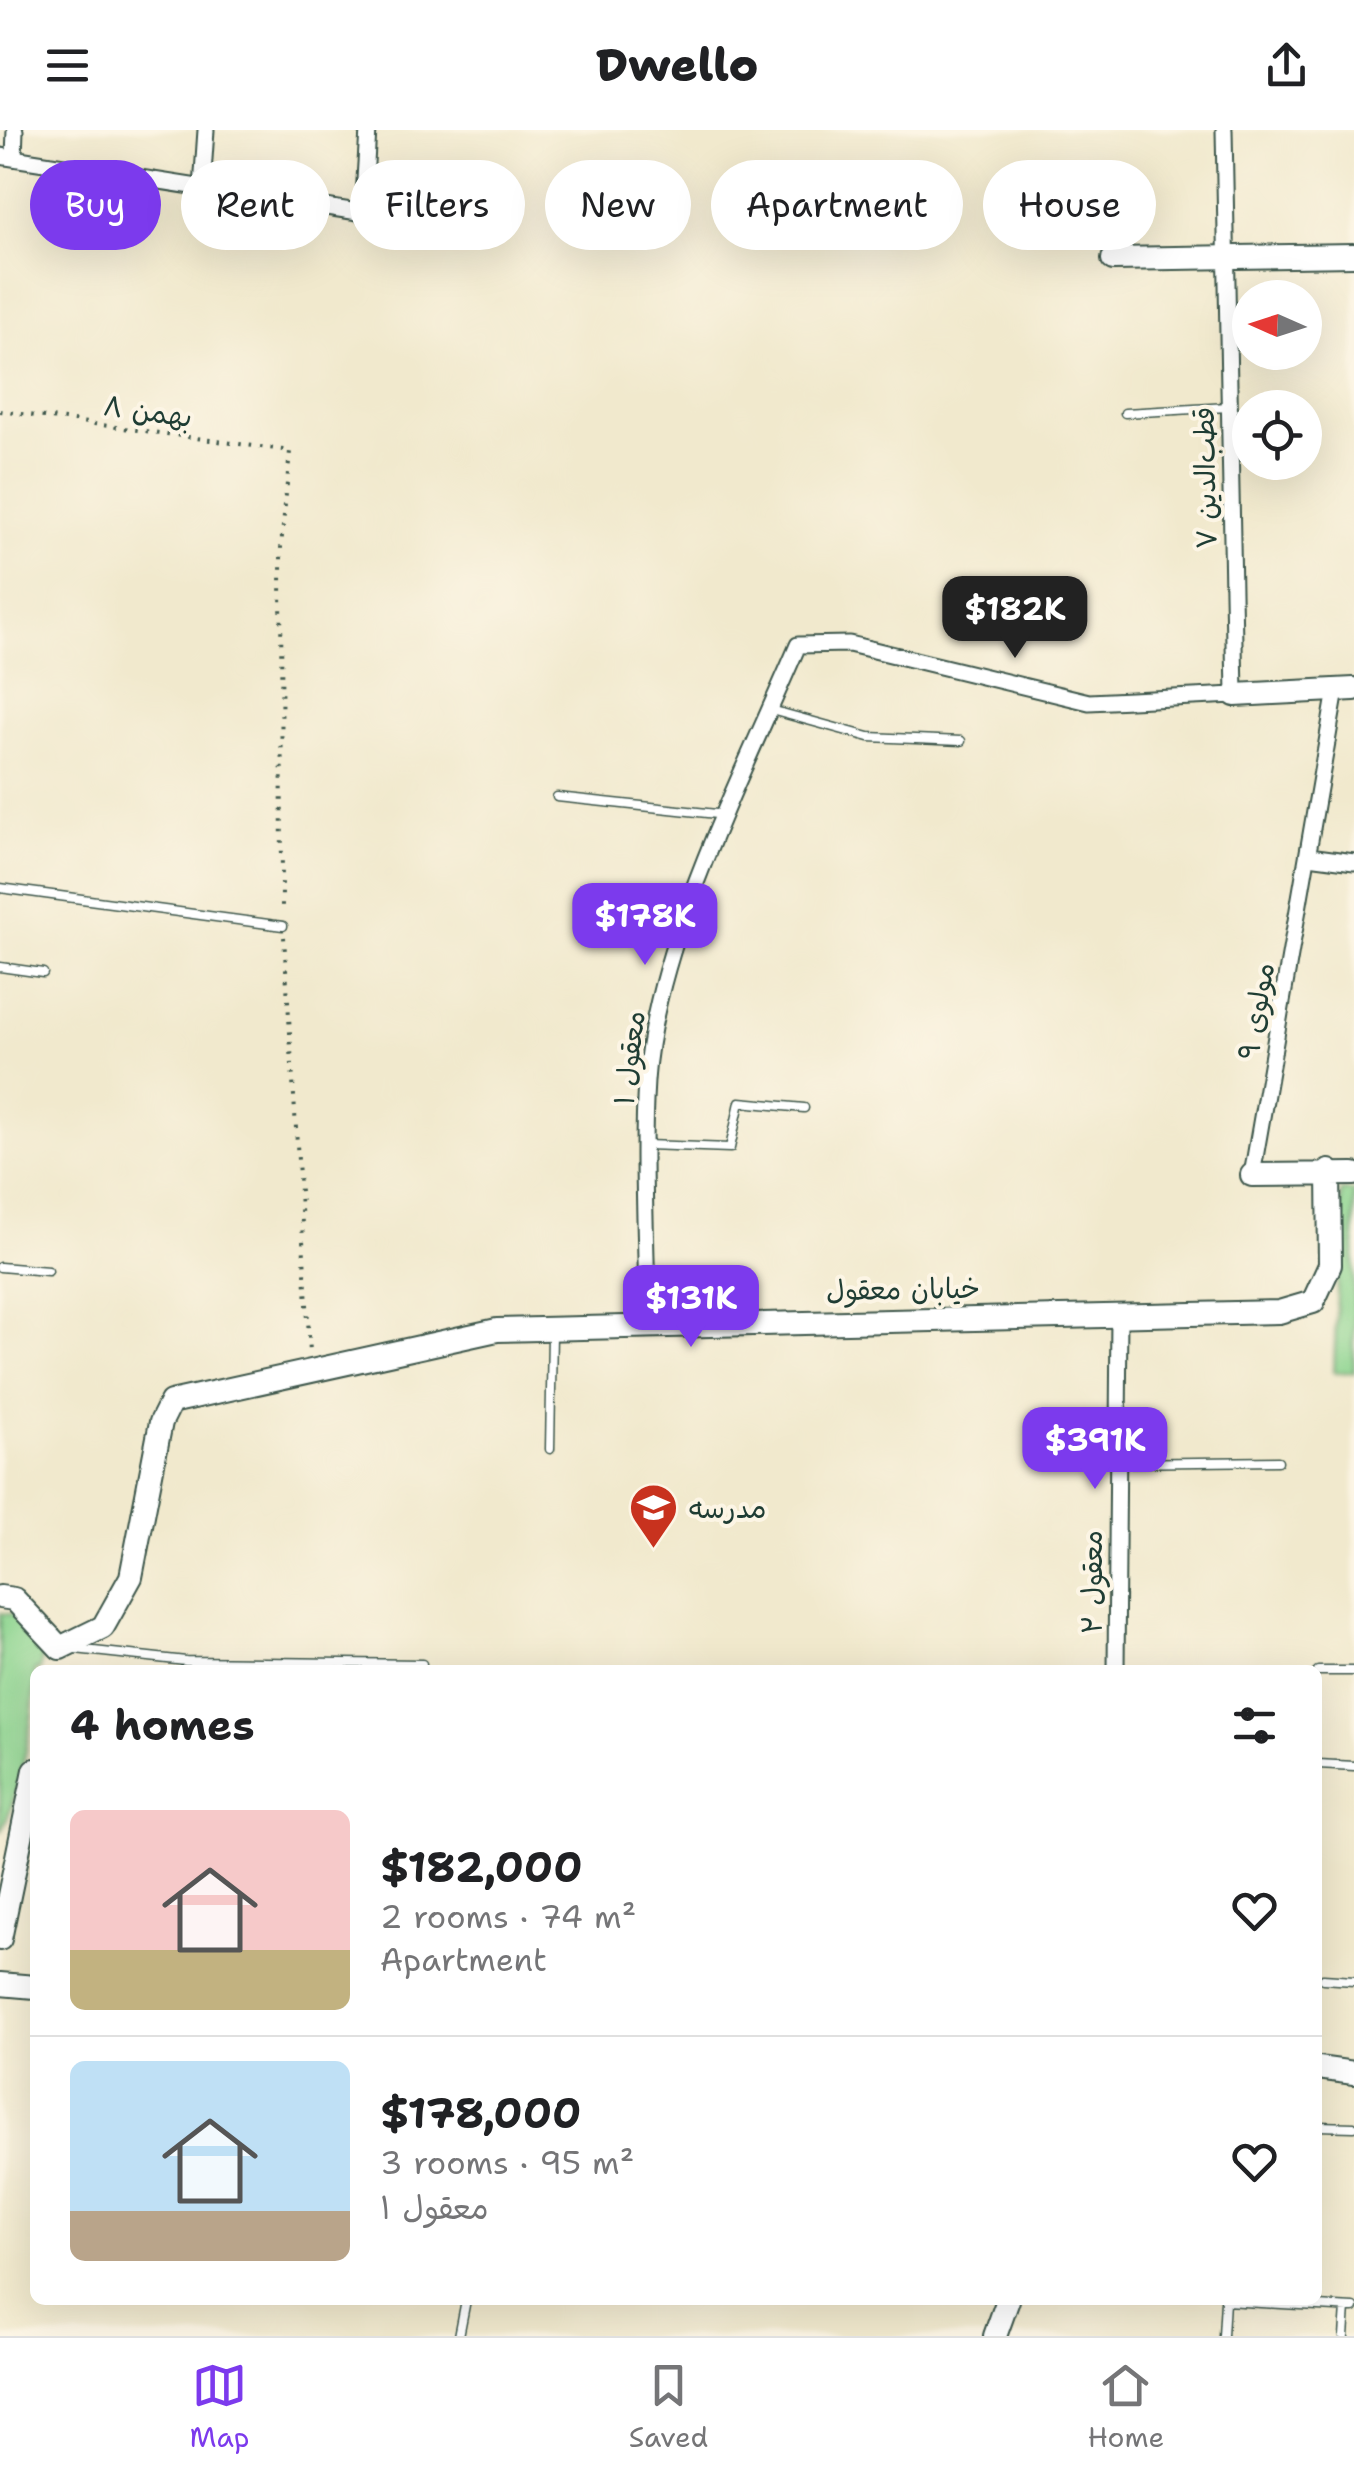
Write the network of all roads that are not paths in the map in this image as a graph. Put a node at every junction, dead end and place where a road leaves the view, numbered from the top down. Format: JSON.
{"nodes":[{"id":1,"x":15,"y":130,"type":"edge"},
{"id":2,"x":206,"y":130,"type":"edge"},
{"id":3,"x":368,"y":130,"type":"edge"},
{"id":4,"x":1224,"y":130,"type":"edge"},
{"id":5,"x":7,"y":157,"type":"edge"},
{"id":6,"x":204,"y":160,"type":"edge"},
{"id":7,"x":366,"y":160,"type":"edge"},
{"id":8,"x":181,"y":185,"type":"edge"},
{"id":9,"x":1354,"y":255,"type":"edge"},
{"id":10,"x":1114,"y":258,"type":"dead end"},
{"id":11,"x":1225,"y":260,"type":"junction"},
{"id":12,"x":1228,"y":408,"type":"junction"},
{"id":13,"x":1125,"y":412,"type":"dead end"},
{"id":14,"x":1345,"y":690,"type":"edge"},
{"id":15,"x":1235,"y":695,"type":"junction"},
{"id":16,"x":770,"y":710,"type":"junction"},
{"id":17,"x":961,"y":741,"type":"dead end"},
{"id":18,"x":557,"y":796,"type":"dead end"},
{"id":19,"x":726,"y":814,"type":"junction"},
{"id":20,"x":1309,"y":856,"type":"junction"},
{"id":21,"x":1354,"y":862,"type":"edge"},
{"id":22,"x":0,"y":888,"type":"edge"},
{"id":23,"x":283,"y":926,"type":"road end"},
{"id":24,"x":0,"y":967,"type":"edge"},
{"id":25,"x":43,"y":973,"type":"dead end"},
{"id":26,"x":804,"y":1108,"type":"dead end"},
{"id":27,"x":646,"y":1145,"type":"junction"},
{"id":28,"x":1354,"y":1166,"type":"edge"},
{"id":29,"x":1328,"y":1171,"type":"junction"},
{"id":30,"x":1354,"y":1174,"type":"edge"},
{"id":31,"x":1252,"y":1175,"type":"joint"},
{"id":32,"x":0,"y":1267,"type":"edge"},
{"id":33,"x":48,"y":1271,"type":"dead end"},
{"id":34,"x":1119,"y":1315,"type":"junction"},
{"id":35,"x":647,"y":1324,"type":"junction"},
{"id":36,"x":552,"y":1328,"type":"junction"},
{"id":37,"x":550,"y":1449,"type":"dead end"},
{"id":38,"x":1278,"y":1461,"type":"dead end"},
{"id":39,"x":1118,"y":1462,"type":"junction"},
{"id":40,"x":0,"y":1597,"type":"edge"},
{"id":41,"x":58,"y":1659,"type":"edge"},
{"id":42,"x":422,"y":1664,"type":"dead end"},
{"id":43,"x":1116,"y":1665,"type":"edge"},
{"id":44,"x":1322,"y":1671,"type":"edge"},
{"id":45,"x":1354,"y":1671,"type":"edge"},
{"id":46,"x":1322,"y":1764,"type":"edge"},
{"id":47,"x":1354,"y":1766,"type":"edge"},
{"id":48,"x":30,"y":1794,"type":"edge"},
{"id":49,"x":0,"y":1939,"type":"edge"},
{"id":50,"x":1323,"y":1979,"type":"dead end"},
{"id":51,"x":1354,"y":1981,"type":"edge"},
{"id":52,"x":0,"y":1984,"type":"edge"},
{"id":53,"x":30,"y":1987,"type":"edge"},
{"id":54,"x":1322,"y":2069,"type":"edge"},
{"id":55,"x":1354,"y":2073,"type":"edge"},
{"id":56,"x":1322,"y":2126,"type":"edge"},
{"id":57,"x":1354,"y":2127,"type":"edge"},
{"id":58,"x":465,"y":2305,"type":"edge"},
{"id":59,"x":1006,"y":2305,"type":"edge"},
{"id":60,"x":1225,"y":2305,"type":"edge"},
{"id":61,"x":1296,"y":2305,"type":"edge"},
{"id":62,"x":1350,"y":2308,"type":"edge"},
{"id":63,"x":460,"y":2336,"type":"edge"},
{"id":64,"x":995,"y":2336,"type":"edge"},
{"id":65,"x":1223,"y":2336,"type":"edge"},
{"id":66,"x":1344,"y":2336,"type":"edge"}],
"edges":[{"from":1,"to":5,"type":"street"},
{"from":2,"to":6,"type":"street"},
{"from":3,"to":7,"type":"street"},
{"from":4,"to":11,"type":"street","name":"قطب‌الدین ۷"},
{"from":5,"to":8,"type":"street"},
{"from":9,"to":11,"type":"street"},
{"from":10,"to":11,"type":"street"},
{"from":11,"to":12,"type":"street","name":"قطب‌الدین ۷"},
{"from":12,"to":13,"type":"lane"},
{"from":12,"to":15,"type":"street","name":"قطب‌الدین ۷"},
{"from":14,"to":15,"type":"street"},
{"from":14,"to":20,"type":"street","name":"مولوی ۹"},
{"from":15,"to":16,"type":"street","name":"معقول ۱"},
{"from":16,"to":17,"type":"lane"},
{"from":16,"to":19,"type":"street","name":"معقول ۱"},
{"from":18,"to":19,"type":"lane"},
{"from":19,"to":27,"type":"street","name":"معقول ۱"},
{"from":20,"to":21,"type":"street"},
{"from":20,"to":31,"type":"street","name":"مولوی ۹"},
{"from":22,"to":23,"type":"lane"},
{"from":24,"to":25,"type":"lane"},
{"from":26,"to":27,"type":"lane"},
{"from":27,"to":35,"type":"street","name":"معقول ۱"},
{"from":28,"to":29,"type":"street"},
{"from":29,"to":30,"type":"street"},
{"from":29,"to":31,"type":"street"},
{"from":29,"to":34,"type":"street","name":"خیابان معقول"},
{"from":32,"to":33,"type":"lane"},
{"from":34,"to":35,"type":"street","name":"خیابان معقول"},
{"from":34,"to":39,"type":"street","name":"معقول ۲"},
{"from":35,"to":36,"type":"street","name":"خیابان معقول"},
{"from":36,"to":37,"type":"lane"},
{"from":36,"to":41,"type":"street","name":"خیابان معقول"},
{"from":38,"to":39,"type":"lane"},
{"from":39,"to":43,"type":"street","name":"معقول ۲"},
{"from":40,"to":41,"type":"street"},
{"from":41,"to":42,"type":"lane"},
{"from":44,"to":45,"type":"lane"},
{"from":46,"to":47,"type":"lane"},
{"from":48,"to":49,"type":"street"},
{"from":50,"to":51,"type":"lane"},
{"from":52,"to":53,"type":"street"},
{"from":54,"to":55,"type":"street"},
{"from":56,"to":57,"type":"lane"},
{"from":58,"to":63,"type":"lane"},
{"from":59,"to":64,"type":"street"},
{"from":60,"to":65,"type":"lane"},
{"from":61,"to":62,"type":"lane"},
{"from":62,"to":66,"type":"lane"}]}
